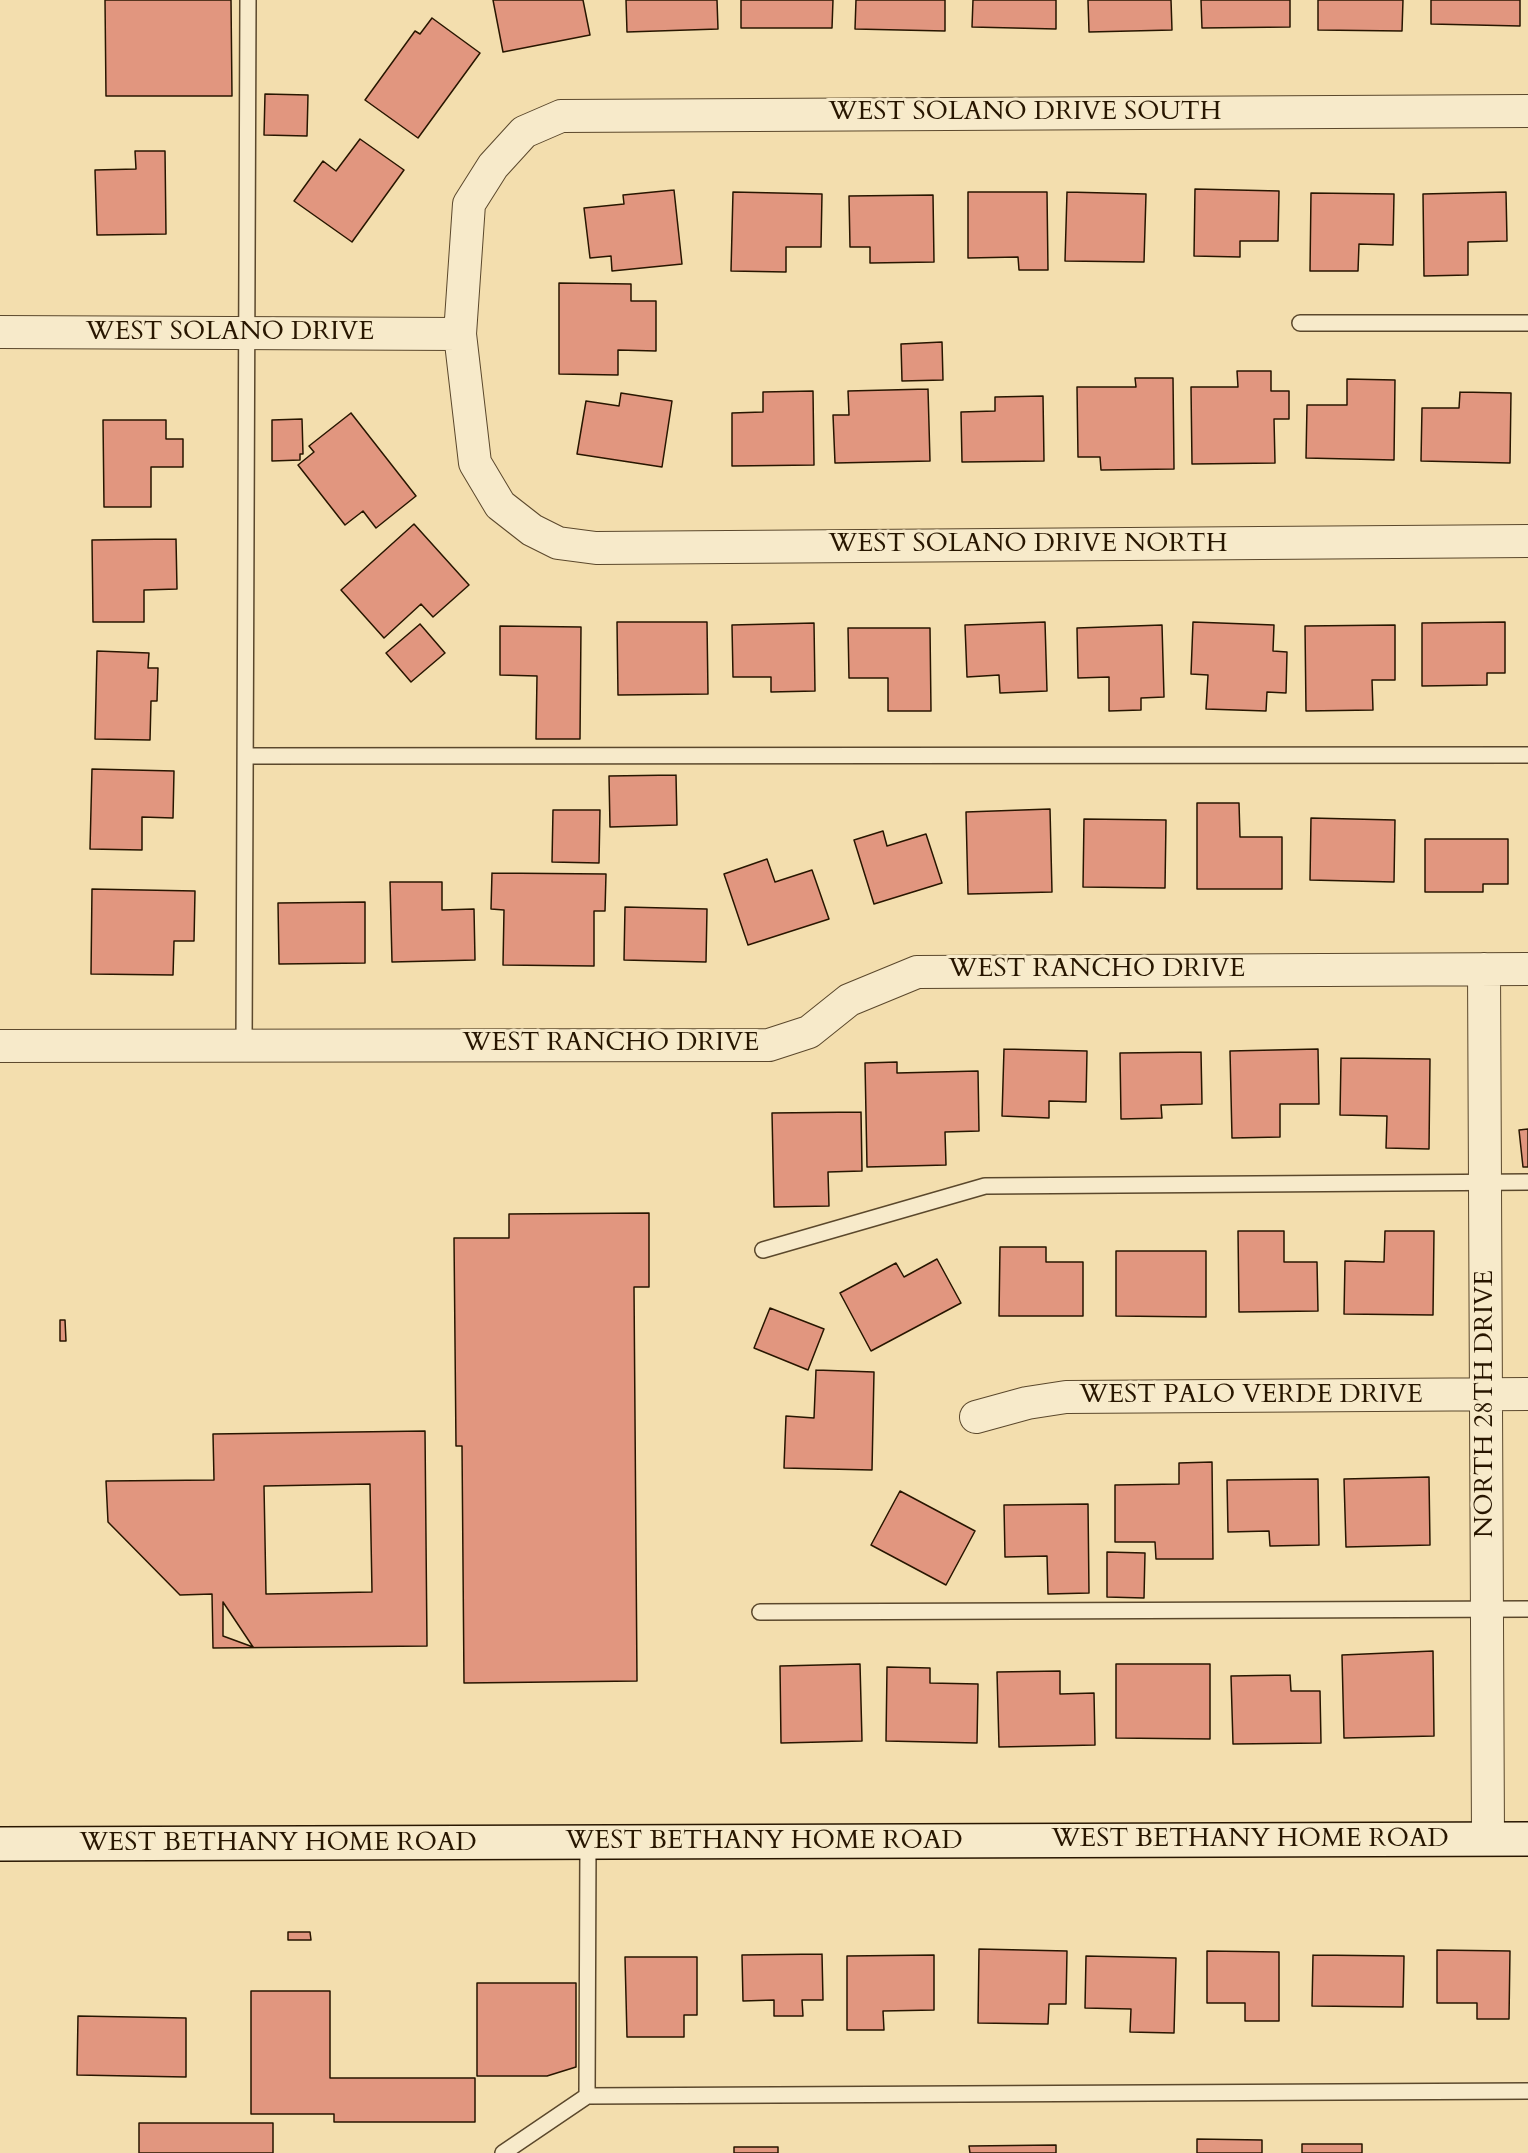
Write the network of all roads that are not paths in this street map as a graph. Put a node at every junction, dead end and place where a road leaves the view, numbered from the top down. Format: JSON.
{"nodes":[{"id":1,"x":248,"y":0,"type":"edge"},
{"id":2,"x":1528,"y":111,"type":"edge"},
{"id":3,"x":524,"y":132,"type":"joint"},
{"id":4,"x":1300,"y":323,"type":"dead end"},
{"id":5,"x":1528,"y":323,"type":"edge"},
{"id":6,"x":0,"y":332,"type":"edge"},
{"id":7,"x":246,"y":333,"type":"junction"},
{"id":8,"x":460,"y":333,"type":"junction"},
{"id":9,"x":1528,"y":540,"type":"edge"},
{"id":10,"x":1528,"y":755,"type":"edge"},
{"id":11,"x":246,"y":756,"type":"junction"},
{"id":12,"x":1484,"y":969,"type":"junction"},
{"id":13,"x":1528,"y":969,"type":"edge"},
{"id":14,"x":244,"y":1045,"type":"junction"},
{"id":15,"x":0,"y":1046,"type":"edge"},
{"id":16,"x":1485,"y":1182,"type":"junction"},
{"id":17,"x":1528,"y":1182,"type":"edge"},
{"id":18,"x":763,"y":1250,"type":"dead end"},
{"id":19,"x":1486,"y":1394,"type":"junction"},
{"id":20,"x":1528,"y":1394,"type":"edge"},
{"id":21,"x":976,"y":1417,"type":"dead end"},
{"id":22,"x":1487,"y":1609,"type":"junction"},
{"id":23,"x":1528,"y":1609,"type":"edge"},
{"id":24,"x":760,"y":1612,"type":"dead end"},
{"id":25,"x":1488,"y":1839,"type":"junction"},
{"id":26,"x":1528,"y":1839,"type":"edge"},
{"id":27,"x":588,"y":1843,"type":"junction"},
{"id":28,"x":0,"y":1844,"type":"edge"},
{"id":29,"x":1528,"y":2091,"type":"edge"},
{"id":30,"x":587,"y":2096,"type":"junction"},
{"id":31,"x":503,"y":2153,"type":"edge"}],
"edges":[{"from":1,"to":7,"type":"lane"},
{"from":2,"to":3,"type":"street","name":"WEST SOLANO DRIVE SOUTH"},
{"from":3,"to":8,"type":"street","name":"WEST SOLANO DRIVE NORTH"},
{"from":4,"to":5,"type":"lane"},
{"from":6,"to":7,"type":"street","name":"WEST SOLANO DRIVE"},
{"from":7,"to":8,"type":"street","name":"WEST SOLANO DRIVE"},
{"from":7,"to":11,"type":"lane"},
{"from":8,"to":9,"type":"street","name":"WEST SOLANO DRIVE NORTH"},
{"from":10,"to":11,"type":"lane"},
{"from":11,"to":14,"type":"lane"},
{"from":12,"to":13,"type":"street","name":"WEST RANCHO DRIVE"},
{"from":12,"to":14,"type":"street","name":"WEST RANCHO DRIVE"},
{"from":12,"to":16,"type":"street","name":"NORTH 28TH DRIVE"},
{"from":14,"to":15,"type":"street","name":"WEST RANCHO DRIVE"},
{"from":16,"to":17,"type":"lane"},
{"from":16,"to":18,"type":"lane"},
{"from":16,"to":19,"type":"street","name":"NORTH 28TH DRIVE"},
{"from":19,"to":20,"type":"street","name":"WEST PALO VERDE DRIVE"},
{"from":19,"to":21,"type":"street","name":"WEST PALO VERDE DRIVE"},
{"from":19,"to":22,"type":"street","name":"NORTH 28TH DRIVE"},
{"from":22,"to":23,"type":"lane"},
{"from":22,"to":24,"type":"lane"},
{"from":22,"to":25,"type":"street","name":"NORTH 28TH DRIVE"},
{"from":25,"to":26,"type":"main road","name":"WEST BETHANY HOME ROAD"},
{"from":25,"to":27,"type":"main road","name":"WEST BETHANY HOME ROAD"},
{"from":27,"to":28,"type":"main road","name":"WEST BETHANY HOME ROAD"},
{"from":27,"to":30,"type":"lane"},
{"from":29,"to":30,"type":"lane"},
{"from":30,"to":31,"type":"lane"}]}
